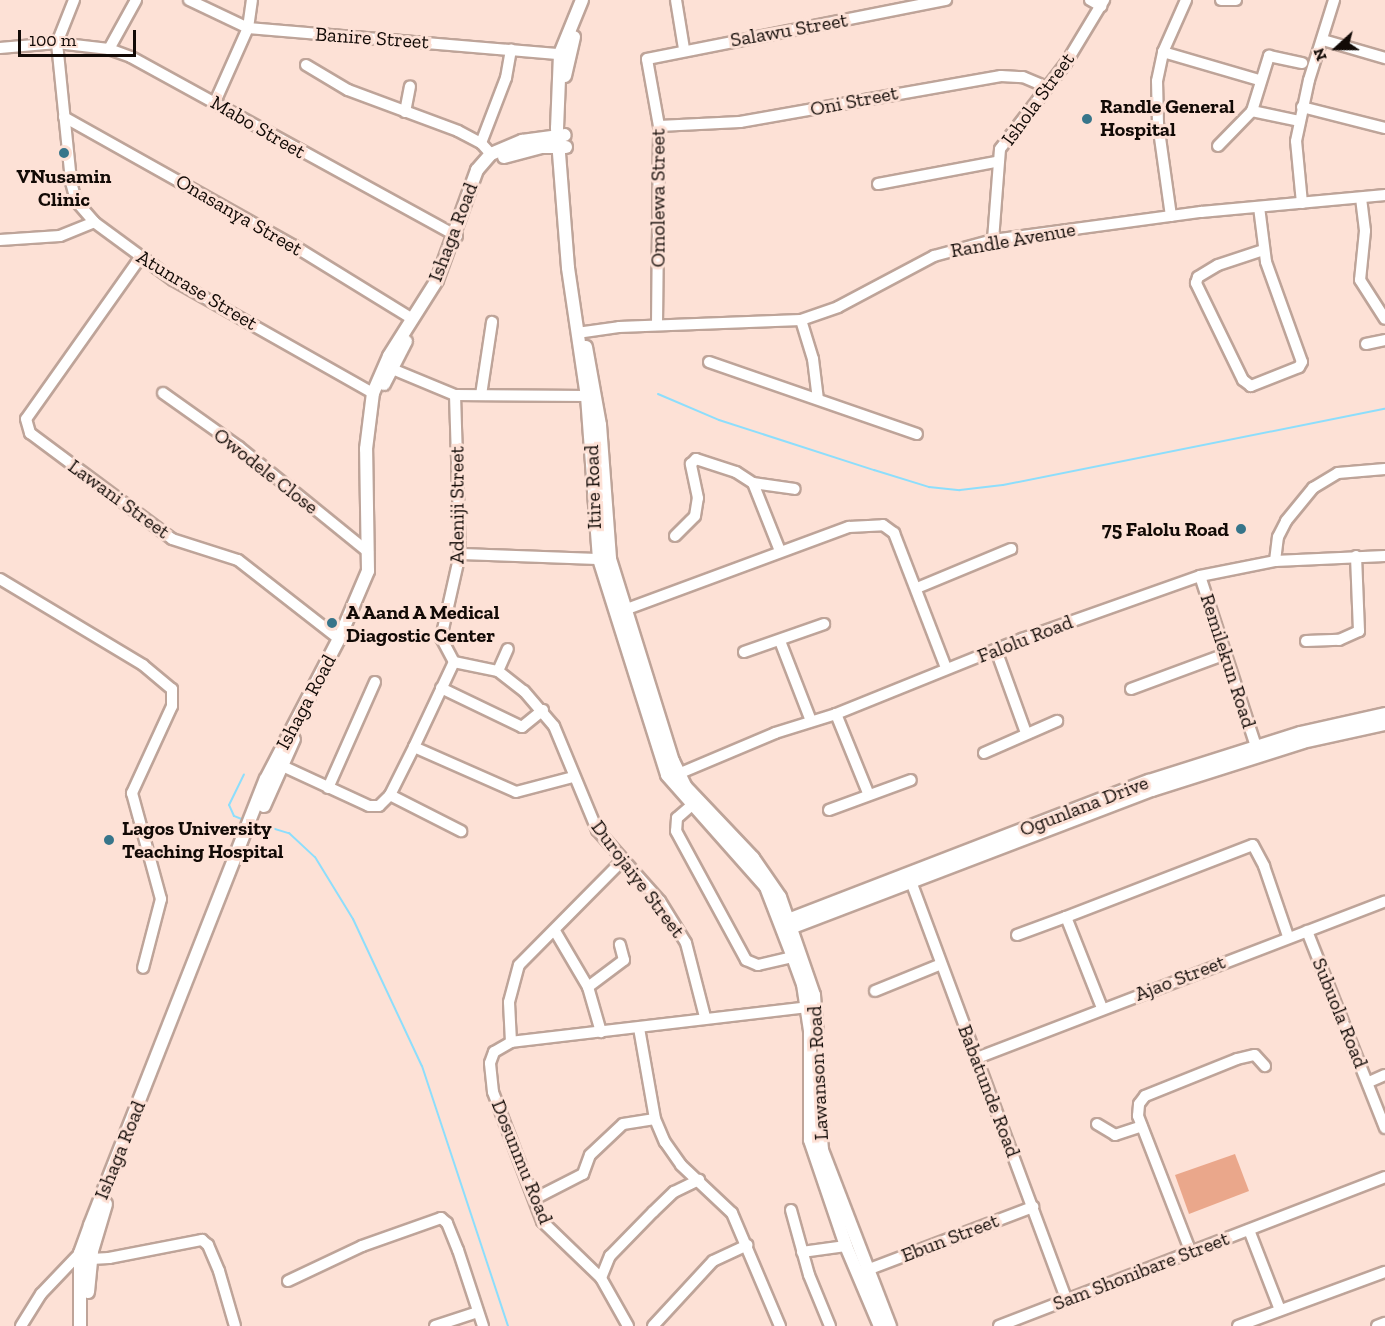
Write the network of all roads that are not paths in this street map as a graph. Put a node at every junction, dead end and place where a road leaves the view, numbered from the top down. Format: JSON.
{"nodes":[{"id":1,"x":74,"y":0,"type":"edge"},
{"id":2,"x":136,"y":0,"type":"edge"},
{"id":3,"x":189,"y":0,"type":"edge"},
{"id":4,"x":252,"y":0,"type":"edge"},
{"id":5,"x":582,"y":0,"type":"edge"},
{"id":6,"x":589,"y":0,"type":"edge"},
{"id":7,"x":676,"y":0,"type":"edge"},
{"id":8,"x":946,"y":0,"type":"edge"},
{"id":9,"x":1090,"y":0,"type":"edge"},
{"id":10,"x":1186,"y":0,"type":"edge"},
{"id":11,"x":1221,"y":0,"type":"edge"},
{"id":12,"x":1236,"y":0,"type":"edge"},
{"id":13,"x":1334,"y":0,"type":"edge"},
{"id":14,"x":1102,"y":3,"type":"edge"},
{"id":15,"x":904,"y":4,"type":"edge"},
{"id":16,"x":248,"y":28,"type":"junction"},
{"id":17,"x":1323,"y":40,"type":"junction"},
{"id":18,"x":57,"y":43,"type":"junction"},
{"id":19,"x":0,"y":48,"type":"edge"},
{"id":20,"x":109,"y":48,"type":"junction"},
{"id":21,"x":512,"y":49,"type":"junction"},
{"id":22,"x":684,"y":49,"type":"junction"},
{"id":23,"x":1163,"y":52,"type":"junction"},
{"id":24,"x":560,"y":54,"type":"junction"},
{"id":25,"x":1385,"y":58,"type":"edge"},
{"id":26,"x":1302,"y":63,"type":"dead end"},
{"id":27,"x":306,"y":65,"type":"dead end"},
{"id":28,"x":647,"y":73,"type":"joint"},
{"id":29,"x":1259,"y":80,"type":"junction"},
{"id":30,"x":410,"y":86,"type":"dead end"},
{"id":31,"x":1047,"y":87,"type":"junction"},
{"id":32,"x":215,"y":102,"type":"junction"},
{"id":33,"x":1302,"y":107,"type":"junction"},
{"id":34,"x":1252,"y":111,"type":"junction"},
{"id":35,"x":405,"y":112,"type":"junction"},
{"id":36,"x":64,"y":117,"type":"junction"},
{"id":37,"x":1300,"y":122,"type":"junction"},
{"id":38,"x":659,"y":126,"type":"junction"},
{"id":39,"x":1385,"y":128,"type":"edge"},
{"id":40,"x":562,"y":141,"type":"junction"},
{"id":41,"x":482,"y":143,"type":"junction"},
{"id":42,"x":1218,"y":146,"type":"dead end"},
{"id":43,"x":491,"y":154,"type":"junction"},
{"id":44,"x":996,"y":162,"type":"junction"},
{"id":45,"x":878,"y":184,"type":"dead end"},
{"id":46,"x":1385,"y":195,"type":"edge"},
{"id":47,"x":1361,"y":198,"type":"junction"},
{"id":48,"x":1302,"y":203,"type":"junction"},
{"id":49,"x":1259,"y":207,"type":"junction"},
{"id":50,"x":1171,"y":216,"type":"junction"},
{"id":51,"x":94,"y":222,"type":"junction"},
{"id":52,"x":455,"y":234,"type":"junction"},
{"id":53,"x":0,"y":240,"type":"edge"},
{"id":54,"x":993,"y":240,"type":"junction"},
{"id":55,"x":1263,"y":250,"type":"junction"},
{"id":56,"x":140,"y":258,"type":"junction"},
{"id":57,"x":411,"y":318,"type":"junction"},
{"id":58,"x":1385,"y":319,"type":"edge"},
{"id":59,"x":801,"y":320,"type":"junction"},
{"id":60,"x":492,"y":322,"type":"dead end"},
{"id":61,"x":657,"y":325,"type":"junction"},
{"id":62,"x":580,"y":332,"type":"junction"},
{"id":63,"x":1385,"y":340,"type":"edge"},
{"id":64,"x":1366,"y":344,"type":"dead end"},
{"id":65,"x":709,"y":362,"type":"dead end"},
{"id":66,"x":388,"y":369,"type":"junction"},
{"id":67,"x":163,"y":393,"type":"dead end"},
{"id":68,"x":373,"y":393,"type":"junction"},
{"id":69,"x":456,"y":395,"type":"junction"},
{"id":70,"x":481,"y":395,"type":"junction"},
{"id":71,"x":587,"y":396,"type":"junction"},
{"id":72,"x":818,"y":398,"type":"junction"},
{"id":73,"x":917,"y":434,"type":"dead end"},
{"id":74,"x":1385,"y":469,"type":"edge"},
{"id":75,"x":753,"y":483,"type":"junction"},
{"id":76,"x":795,"y":489,"type":"dead end"},
{"id":77,"x":675,"y":536,"type":"dead end"},
{"id":78,"x":1011,"y":549,"type":"dead end"},
{"id":79,"x":780,"y":551,"type":"junction"},
{"id":80,"x":368,"y":552,"type":"junction"},
{"id":81,"x":460,"y":554,"type":"junction"},
{"id":82,"x":1356,"y":556,"type":"junction"},
{"id":83,"x":1385,"y":556,"type":"edge"},
{"id":84,"x":599,"y":559,"type":"junction"},
{"id":85,"x":1275,"y":561,"type":"junction"},
{"id":86,"x":1200,"y":576,"type":"junction"},
{"id":87,"x":0,"y":579,"type":"edge"},
{"id":88,"x":917,"y":588,"type":"junction"},
{"id":89,"x":627,"y":609,"type":"junction"},
{"id":90,"x":824,"y":624,"type":"dead end"},
{"id":91,"x":339,"y":639,"type":"junction"},
{"id":92,"x":780,"y":641,"type":"junction"},
{"id":93,"x":1306,"y":641,"type":"dead end"},
{"id":94,"x":508,"y":649,"type":"dead end"},
{"id":95,"x":996,"y":651,"type":"junction"},
{"id":96,"x":744,"y":652,"type":"dead end"},
{"id":97,"x":1223,"y":655,"type":"junction"},
{"id":98,"x":454,"y":662,"type":"junction"},
{"id":99,"x":946,"y":668,"type":"junction"},
{"id":100,"x":498,"y":671,"type":"junction"},
{"id":101,"x":375,"y":682,"type":"dead end"},
{"id":102,"x":441,"y":688,"type":"junction"},
{"id":103,"x":1131,"y":689,"type":"dead end"},
{"id":104,"x":543,"y":710,"type":"junction"},
{"id":105,"x":836,"y":714,"type":"junction"},
{"id":106,"x":1385,"y":714,"type":"edge"},
{"id":107,"x":811,"y":721,"type":"junction"},
{"id":108,"x":1057,"y":721,"type":"dead end"},
{"id":109,"x":1385,"y":724,"type":"edge"},
{"id":110,"x":1026,"y":733,"type":"junction"},
{"id":111,"x":414,"y":747,"type":"junction"},
{"id":112,"x":1257,"y":751,"type":"junction"},
{"id":113,"x":984,"y":753,"type":"dead end"},
{"id":114,"x":278,"y":764,"type":"junction"},
{"id":115,"x":674,"y":776,"type":"junction"},
{"id":116,"x":573,"y":777,"type":"junction"},
{"id":117,"x":911,"y":780,"type":"dead end"},
{"id":118,"x":328,"y":789,"type":"junction"},
{"id":119,"x":868,"y":793,"type":"junction"},
{"id":120,"x":390,"y":795,"type":"junction"},
{"id":121,"x":692,"y":805,"type":"junction"},
{"id":122,"x":829,"y":810,"type":"dead end"},
{"id":123,"x":460,"y":831,"type":"dead end"},
{"id":124,"x":622,"y":861,"type":"junction"},
{"id":125,"x":910,"y":879,"type":"junction"},
{"id":126,"x":1385,"y":901,"type":"edge"},
{"id":127,"x":1066,"y":917,"type":"junction"},
{"id":128,"x":785,"y":926,"type":"junction"},
{"id":129,"x":555,"y":931,"type":"junction"},
{"id":130,"x":1307,"y":931,"type":"junction"},
{"id":131,"x":1017,"y":935,"type":"dead end"},
{"id":132,"x":1288,"y":936,"type":"junction"},
{"id":133,"x":620,"y":945,"type":"dead end"},
{"id":134,"x":793,"y":957,"type":"junction"},
{"id":135,"x":941,"y":964,"type":"junction"},
{"id":136,"x":143,"y":968,"type":"dead end"},
{"id":137,"x":588,"y":987,"type":"junction"},
{"id":138,"x":875,"y":991,"type":"dead end"},
{"id":139,"x":807,"y":1007,"type":"junction"},
{"id":140,"x":1102,"y":1008,"type":"junction"},
{"id":141,"x":705,"y":1017,"type":"junction"},
{"id":142,"x":639,"y":1028,"type":"junction"},
{"id":143,"x":601,"y":1032,"type":"junction"},
{"id":144,"x":511,"y":1042,"type":"junction"},
{"id":145,"x":977,"y":1058,"type":"junction"},
{"id":146,"x":1265,"y":1066,"type":"dead end"},
{"id":147,"x":1385,"y":1075,"type":"edge"},
{"id":148,"x":1369,"y":1082,"type":"junction"},
{"id":149,"x":655,"y":1119,"type":"junction"},
{"id":150,"x":1096,"y":1124,"type":"dead end"},
{"id":151,"x":1142,"y":1126,"type":"junction"},
{"id":152,"x":1385,"y":1128,"type":"edge"},
{"id":153,"x":1385,"y":1177,"type":"edge"},
{"id":154,"x":699,"y":1180,"type":"junction"},
{"id":155,"x":832,"y":1192,"type":"junction"},
{"id":156,"x":536,"y":1198,"type":"junction"},
{"id":157,"x":1033,"y":1207,"type":"junction"},
{"id":158,"x":791,"y":1209,"type":"dead end"},
{"id":159,"x":1249,"y":1230,"type":"junction"},
{"id":160,"x":747,"y":1245,"type":"junction"},
{"id":161,"x":846,"y":1246,"type":"junction"},
{"id":162,"x":1190,"y":1250,"type":"junction"},
{"id":163,"x":802,"y":1252,"type":"junction"},
{"id":164,"x":85,"y":1256,"type":"junction"},
{"id":165,"x":867,"y":1270,"type":"junction"},
{"id":166,"x":1385,"y":1272,"type":"edge"},
{"id":167,"x":601,"y":1278,"type":"junction"},
{"id":168,"x":288,"y":1281,"type":"dead end"},
{"id":169,"x":1067,"y":1299,"type":"junction"},
{"id":170,"x":1280,"y":1310,"type":"junction"},
{"id":171,"x":478,"y":1312,"type":"junction"},
{"id":172,"x":1385,"y":1323,"type":"edge"},
{"id":173,"x":21,"y":1326,"type":"edge"},
{"id":174,"x":80,"y":1326,"type":"edge"},
{"id":175,"x":86,"y":1326,"type":"edge"},
{"id":176,"x":234,"y":1326,"type":"edge"},
{"id":177,"x":435,"y":1326,"type":"edge"},
{"id":178,"x":483,"y":1326,"type":"edge"},
{"id":179,"x":628,"y":1326,"type":"edge"},
{"id":180,"x":653,"y":1326,"type":"edge"},
{"id":181,"x":778,"y":1326,"type":"edge"},
{"id":182,"x":830,"y":1326,"type":"edge"},
{"id":183,"x":880,"y":1326,"type":"edge"},
{"id":184,"x":890,"y":1326,"type":"edge"},
{"id":185,"x":999,"y":1326,"type":"edge"},
{"id":186,"x":1238,"y":1326,"type":"edge"},
{"id":187,"x":1377,"y":1326,"type":"edge"}],
"edges":[{"from":1,"to":18,"type":"street"},
{"from":2,"to":20,"type":"street"},
{"from":3,"to":16,"type":"street","name":"Banire Street"},
{"from":4,"to":16,"type":"street"},
{"from":5,"to":24,"type":"main road","name":"Itire Road"},
{"from":6,"to":40,"type":"main road","name":"Itire Road"},
{"from":7,"to":22,"type":"street"},
{"from":8,"to":15,"type":"street","name":"Salawu Street"},
{"from":9,"to":14,"type":"street"},
{"from":10,"to":23,"type":"street"},
{"from":11,"to":12,"type":"street"},
{"from":13,"to":17,"type":"street"},
{"from":14,"to":31,"type":"street","name":"Ishola Street"},
{"from":15,"to":22,"type":"street","name":"Salawu Street"},
{"from":16,"to":21,"type":"street","name":"Banire Street"},
{"from":16,"to":32,"type":"street"},
{"from":17,"to":25,"type":"street"},
{"from":17,"to":33,"type":"street"},
{"from":18,"to":19,"type":"street","name":"Mabo Street"},
{"from":18,"to":20,"type":"street","name":"Mabo Street"},
{"from":18,"to":36,"type":"street","name":"Atunrase Street"},
{"from":20,"to":32,"type":"street","name":"Mabo Street"},
{"from":21,"to":24,"type":"street","name":"Banire Street"},
{"from":21,"to":41,"type":"street"},
{"from":22,"to":28,"type":"street","name":"Salawu Street"},
{"from":23,"to":29,"type":"street"},
{"from":23,"to":50,"type":"street"},
{"from":24,"to":40,"type":"main road","name":"Itire Road"},
{"from":26,"to":29,"type":"street"},
{"from":27,"to":35,"type":"street"},
{"from":28,"to":38,"type":"street","name":"Omolewa Street"},
{"from":29,"to":34,"type":"street"},
{"from":30,"to":35,"type":"street"},
{"from":31,"to":38,"type":"street","name":"Oni Street"},
{"from":31,"to":44,"type":"street","name":"Ishola Street"},
{"from":32,"to":52,"type":"street","name":"Mabo Street"},
{"from":33,"to":37,"type":"street"},
{"from":33,"to":39,"type":"street"},
{"from":34,"to":37,"type":"street"},
{"from":34,"to":42,"type":"street"},
{"from":35,"to":41,"type":"street"},
{"from":36,"to":51,"type":"street","name":"Atunrase Street"},
{"from":36,"to":57,"type":"street","name":"Onasanya Street"},
{"from":37,"to":48,"type":"street"},
{"from":38,"to":61,"type":"street","name":"Omolewa Street"},
{"from":40,"to":43,"type":"main road"},
{"from":40,"to":52,"type":"main road","name":"Ishaga Road"},
{"from":40,"to":62,"type":"main road","name":"Itire Road"},
{"from":41,"to":43,"type":"street"},
{"from":43,"to":52,"type":"main road","name":"Ishaga Road"},
{"from":44,"to":45,"type":"street"},
{"from":44,"to":54,"type":"street","name":"Ishola Street"},
{"from":46,"to":47,"type":"street","name":"Randle Avenue"},
{"from":47,"to":48,"type":"street","name":"Randle Avenue"},
{"from":47,"to":58,"type":"street"},
{"from":48,"to":49,"type":"street","name":"Randle Avenue"},
{"from":49,"to":50,"type":"street","name":"Randle Avenue"},
{"from":49,"to":55,"type":"street"},
{"from":50,"to":54,"type":"street","name":"Randle Avenue"},
{"from":51,"to":53,"type":"street"},
{"from":51,"to":56,"type":"street","name":"Atunrase Street"},
{"from":52,"to":57,"type":"main road","name":"Ishaga Road"},
{"from":52,"to":66,"type":"main road","name":"Ishaga Road"},
{"from":54,"to":59,"type":"street","name":"Randle Avenue"},
{"from":55,"to":55,"type":"street"},
{"from":56,"to":68,"type":"street","name":"Atunrase Street"},
{"from":56,"to":91,"type":"street","name":"Lawani Street"},
{"from":57,"to":66,"type":"main road","name":"Ishaga Road"},
{"from":59,"to":61,"type":"street","name":"Randle Avenue"},
{"from":59,"to":72,"type":"street"},
{"from":60,"to":70,"type":"street"},
{"from":61,"to":62,"type":"street","name":"Randle Avenue"},
{"from":62,"to":71,"type":"main road","name":"Itire Road"},
{"from":62,"to":89,"type":"main road","name":"Itire Road"},
{"from":63,"to":64,"type":"street"},
{"from":65,"to":72,"type":"street"},
{"from":66,"to":68,"type":"main road","name":"Ishaga Road"},
{"from":66,"to":69,"type":"street"},
{"from":66,"to":114,"type":"main road","name":"Ishaga Road"},
{"from":67,"to":80,"type":"street","name":"Owodele Close"},
{"from":68,"to":80,"type":"main road","name":"Ishaga Road"},
{"from":69,"to":70,"type":"street"},
{"from":69,"to":81,"type":"street","name":"Adeniji Street"},
{"from":70,"to":71,"type":"street"},
{"from":71,"to":84,"type":"main road","name":"Itire Road"},
{"from":72,"to":73,"type":"street"},
{"from":74,"to":85,"type":"street"},
{"from":75,"to":76,"type":"street"},
{"from":75,"to":77,"type":"street"},
{"from":75,"to":79,"type":"street"},
{"from":78,"to":88,"type":"street"},
{"from":79,"to":88,"type":"street"},
{"from":79,"to":89,"type":"street"},
{"from":80,"to":91,"type":"main road","name":"Ishaga Road"},
{"from":81,"to":84,"type":"street"},
{"from":81,"to":98,"type":"street","name":"Adeniji Street"},
{"from":82,"to":83,"type":"street","name":"Falolu Road"},
{"from":82,"to":85,"type":"street","name":"Falolu Road"},
{"from":82,"to":93,"type":"street"},
{"from":84,"to":115,"type":"main road","name":"Itire Road"},
{"from":85,"to":86,"type":"street","name":"Falolu Road"},
{"from":86,"to":95,"type":"street","name":"Falolu Road"},
{"from":86,"to":97,"type":"street","name":"Remilekun Road"},
{"from":87,"to":136,"type":"street"},
{"from":88,"to":99,"type":"street"},
{"from":89,"to":115,"type":"main road","name":"Itire Road"},
{"from":90,"to":92,"type":"street"},
{"from":91,"to":114,"type":"main road","name":"Ishaga Road"},
{"from":92,"to":96,"type":"street"},
{"from":92,"to":107,"type":"street"},
{"from":94,"to":100,"type":"street"},
{"from":95,"to":99,"type":"street","name":"Falolu Road"},
{"from":95,"to":110,"type":"street"},
{"from":97,"to":103,"type":"street"},
{"from":97,"to":112,"type":"street","name":"Remilekun Road"},
{"from":98,"to":100,"type":"street","name":"Durojaiye Street"},
{"from":98,"to":102,"type":"street"},
{"from":99,"to":105,"type":"street","name":"Falolu Road"},
{"from":100,"to":104,"type":"street","name":"Durojaiye Street"},
{"from":101,"to":118,"type":"street"},
{"from":102,"to":104,"type":"street"},
{"from":102,"to":111,"type":"street"},
{"from":104,"to":116,"type":"street","name":"Durojaiye Street"},
{"from":105,"to":107,"type":"street","name":"Falolu Road"},
{"from":105,"to":119,"type":"street"},
{"from":106,"to":112,"type":"main road","name":"Ogunlana Drive"},
{"from":107,"to":115,"type":"street","name":"Falolu Road"},
{"from":108,"to":110,"type":"street"},
{"from":109,"to":112,"type":"main road","name":"Ogunlana Drive"},
{"from":110,"to":113,"type":"street"},
{"from":111,"to":116,"type":"street"},
{"from":111,"to":120,"type":"street"},
{"from":112,"to":125,"type":"main road","name":"Ogunlana Drive"},
{"from":114,"to":118,"type":"street"},
{"from":114,"to":164,"type":"main road","name":"Ishaga Road"},
{"from":115,"to":121,"type":"main road","name":"Itire Road"},
{"from":115,"to":128,"type":"main road","name":"Itire Road"},
{"from":116,"to":124,"type":"street","name":"Durojaiye Street"},
{"from":117,"to":119,"type":"street"},
{"from":118,"to":120,"type":"street"},
{"from":119,"to":122,"type":"street"},
{"from":120,"to":123,"type":"street"},
{"from":121,"to":128,"type":"main road","name":"Itire Road"},
{"from":121,"to":134,"type":"street"},
{"from":124,"to":129,"type":"street"},
{"from":124,"to":141,"type":"street","name":"Durojaiye Street"},
{"from":125,"to":128,"type":"main road","name":"Ogunlana Drive"},
{"from":125,"to":135,"type":"street","name":"Babatunde Road"},
{"from":126,"to":130,"type":"street","name":"Ajao Street"},
{"from":127,"to":131,"type":"street"},
{"from":127,"to":132,"type":"street"},
{"from":127,"to":140,"type":"street"},
{"from":128,"to":134,"type":"main road","name":"Lawanson Road"},
{"from":128,"to":155,"type":"main road","name":"Lawanson Road"},
{"from":129,"to":137,"type":"street"},
{"from":129,"to":144,"type":"street"},
{"from":130,"to":132,"type":"street","name":"Ajao Street"},
{"from":130,"to":148,"type":"street","name":"Subuola Road"},
{"from":132,"to":140,"type":"street","name":"Ajao Street"},
{"from":133,"to":137,"type":"street"},
{"from":134,"to":139,"type":"main road","name":"Lawanson Road"},
{"from":135,"to":138,"type":"street"},
{"from":135,"to":145,"type":"street","name":"Babatunde Road"},
{"from":137,"to":143,"type":"street"},
{"from":139,"to":141,"type":"street"},
{"from":139,"to":155,"type":"main road","name":"Lawanson Road"},
{"from":140,"to":145,"type":"street","name":"Ajao Street"},
{"from":141,"to":142,"type":"street"},
{"from":142,"to":143,"type":"street"},
{"from":142,"to":149,"type":"street"},
{"from":143,"to":144,"type":"street"},
{"from":144,"to":156,"type":"street","name":"Dosunmu Road"},
{"from":145,"to":157,"type":"street","name":"Babatunde Road"},
{"from":146,"to":151,"type":"street"},
{"from":147,"to":148,"type":"street"},
{"from":148,"to":152,"type":"street","name":"Subuola Road"},
{"from":149,"to":154,"type":"street"},
{"from":149,"to":156,"type":"street"},
{"from":150,"to":151,"type":"street"},
{"from":151,"to":162,"type":"street"},
{"from":153,"to":159,"type":"street","name":"Sam Shonibare Street"},
{"from":154,"to":160,"type":"street"},
{"from":154,"to":167,"type":"street"},
{"from":155,"to":161,"type":"main road","name":"Lawanson Road"},
{"from":155,"to":165,"type":"main road","name":"Lawanson Road"},
{"from":156,"to":167,"type":"street","name":"Dosunmu Road"},
{"from":157,"to":165,"type":"street","name":"Ebun Street"},
{"from":157,"to":169,"type":"street","name":"Babatunde Road"},
{"from":158,"to":163,"type":"street"},
{"from":159,"to":162,"type":"street","name":"Sam Shonibare Street"},
{"from":159,"to":170,"type":"street","name":"Sam Shonibare Street"},
{"from":160,"to":180,"type":"street"},
{"from":160,"to":181,"type":"street"},
{"from":161,"to":163,"type":"street"},
{"from":161,"to":183,"type":"main road","name":"Lawanson Road"},
{"from":162,"to":169,"type":"street","name":"Sam Shonibare Street"},
{"from":163,"to":182,"type":"street"},
{"from":164,"to":173,"type":"street"},
{"from":164,"to":174,"type":"main road","name":"Ishaga Road"},
{"from":164,"to":175,"type":"main road","name":"Ishaga Road"},
{"from":164,"to":176,"type":"street"},
{"from":165,"to":184,"type":"main road","name":"Lawanson Road"},
{"from":166,"to":170,"type":"street"},
{"from":167,"to":179,"type":"street","name":"Dosunmu Road"},
{"from":168,"to":171,"type":"street"},
{"from":169,"to":185,"type":"street","name":"Sam Shonibare Street"},
{"from":170,"to":186,"type":"street"},
{"from":171,"to":177,"type":"street"},
{"from":171,"to":178,"type":"street"},
{"from":172,"to":187,"type":"street"}]}
